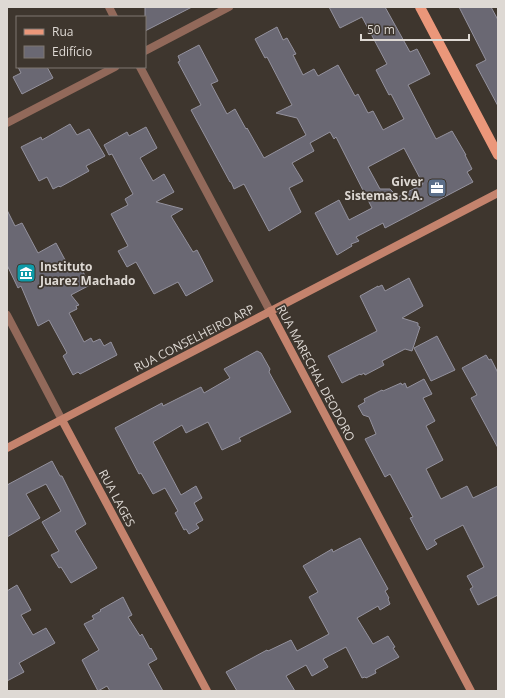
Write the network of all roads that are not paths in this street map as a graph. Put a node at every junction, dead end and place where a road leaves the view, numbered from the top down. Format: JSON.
{"nodes":[{"id":1,"x":108,"y":7,"type":"edge"},
{"id":2,"x":229,"y":7,"type":"edge"},
{"id":3,"x":420,"y":7,"type":"edge"},
{"id":4,"x":113,"y":16,"type":"edge"},
{"id":5,"x":146,"y":50,"type":"edge"},
{"id":6,"x":113,"y":68,"type":"edge"},
{"id":7,"x":141,"y":68,"type":"edge"},
{"id":8,"x":7,"y":123,"type":"edge"},
{"id":9,"x":498,"y":155,"type":"edge"},
{"id":10,"x":498,"y":193,"type":"edge"},
{"id":11,"x":270,"y":312,"type":"junction"},
{"id":12,"x":7,"y":315,"type":"edge"},
{"id":13,"x":62,"y":420,"type":"junction"},
{"id":14,"x":7,"y":448,"type":"edge"},
{"id":15,"x":207,"y":691,"type":"edge"},
{"id":16,"x":471,"y":691,"type":"edge"}],
"edges":[{"from":1,"to":4,"type":"street"},
{"from":2,"to":5,"type":"street"},
{"from":3,"to":9,"type":"main road"},
{"from":6,"to":8,"type":"street"},
{"from":7,"to":11,"type":"street","name":"RUA MARECHAL DEODORO"},
{"from":10,"to":11,"type":"main road","name":"RUA CONSELHEIRO ARP"},
{"from":11,"to":13,"type":"main road","name":"RUA CONSELHEIRO ARP"},
{"from":11,"to":16,"type":"main road","name":"RUA MARECHAL DEODORO"},
{"from":12,"to":13,"type":"street","name":"RUA LAGES"},
{"from":13,"to":14,"type":"main road","name":"RUA CONSELHEIRO ARP"},
{"from":13,"to":15,"type":"main road","name":"RUA LAGES"}]}
